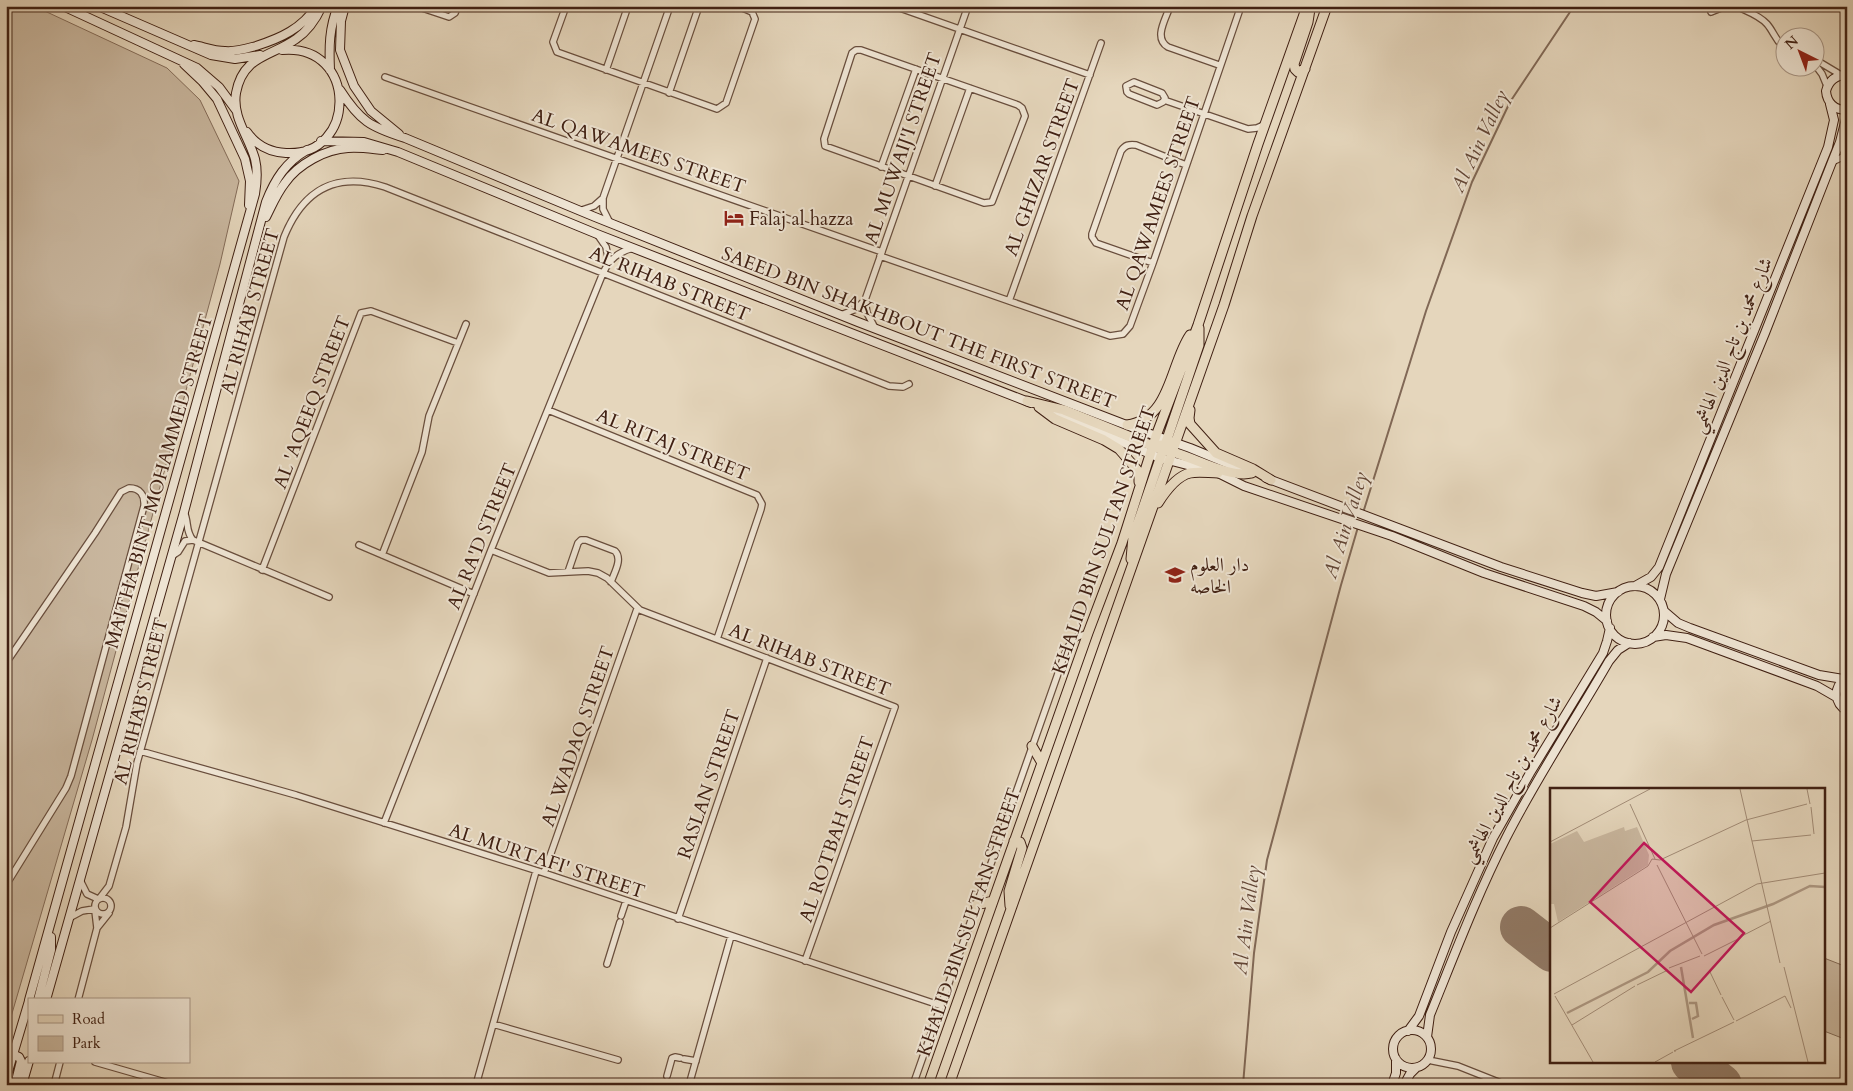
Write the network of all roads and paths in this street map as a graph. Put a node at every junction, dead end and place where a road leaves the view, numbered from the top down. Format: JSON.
{"nodes":[{"id":1,"x":64,"y":6,"type":"edge"},
{"id":2,"x":98,"y":6,"type":"edge"},
{"id":3,"x":317,"y":6,"type":"edge"},
{"id":4,"x":322,"y":6,"type":"edge"},
{"id":5,"x":338,"y":6,"type":"edge"},
{"id":6,"x":345,"y":6,"type":"edge"},
{"id":7,"x":416,"y":6,"type":"edge"},
{"id":8,"x":458,"y":6,"type":"edge"},
{"id":9,"x":566,"y":6,"type":"edge"},
{"id":10,"x":628,"y":6,"type":"edge"},
{"id":11,"x":670,"y":6,"type":"edge"},
{"id":12,"x":699,"y":6,"type":"edge"},
{"id":13,"x":738,"y":6,"type":"edge"},
{"id":14,"x":894,"y":6,"type":"edge"},
{"id":15,"x":968,"y":6,"type":"edge"},
{"id":16,"x":1170,"y":6,"type":"edge"},
{"id":17,"x":1241,"y":6,"type":"edge"},
{"id":18,"x":1309,"y":6,"type":"edge"},
{"id":19,"x":1327,"y":6,"type":"edge"},
{"id":20,"x":1734,"y":6,"type":"edge"},
{"id":21,"x":1711,"y":12,"type":"dead end"},
{"id":22,"x":960,"y":30,"type":"junction"},
{"id":23,"x":1776,"y":40,"type":"edge"},
{"id":24,"x":185,"y":43,"type":"junction"},
{"id":25,"x":1101,"y":43,"type":"dead end"},
{"id":26,"x":277,"y":50,"type":"junction"},
{"id":27,"x":264,"y":54,"type":"junction"},
{"id":28,"x":178,"y":58,"type":"junction"},
{"id":29,"x":1220,"y":65,"type":"junction"},
{"id":30,"x":1826,"y":65,"type":"edge"},
{"id":31,"x":916,"y":69,"type":"junction"},
{"id":32,"x":1305,"y":69,"type":"junction"},
{"id":33,"x":330,"y":70,"type":"junction"},
{"id":34,"x":606,"y":70,"type":"junction"},
{"id":35,"x":1090,"y":75,"type":"junction"},
{"id":36,"x":1844,"y":75,"type":"edge"},
{"id":37,"x":385,"y":76,"type":"dead end"},
{"id":38,"x":1824,"y":78,"type":"edge"},
{"id":39,"x":943,"y":79,"type":"junction"},
{"id":40,"x":643,"y":83,"type":"junction"},
{"id":41,"x":1828,"y":86,"type":"junction"},
{"id":42,"x":970,"y":88,"type":"junction"},
{"id":43,"x":340,"y":90,"type":"junction"},
{"id":44,"x":669,"y":93,"type":"junction"},
{"id":45,"x":1164,"y":100,"type":"junction"},
{"id":46,"x":1830,"y":104,"type":"junction"},
{"id":47,"x":1847,"y":110,"type":"edge"},
{"id":48,"x":237,"y":111,"type":"junction"},
{"id":49,"x":1204,"y":114,"type":"junction"},
{"id":50,"x":1847,"y":115,"type":"edge"},
{"id":51,"x":1266,"y":124,"type":"junction"},
{"id":52,"x":242,"y":127,"type":"junction"},
{"id":53,"x":1248,"y":129,"type":"junction"},
{"id":54,"x":1841,"y":137,"type":"junction"},
{"id":55,"x":405,"y":138,"type":"junction"},
{"id":56,"x":321,"y":141,"type":"junction"},
{"id":57,"x":1258,"y":144,"type":"junction"},
{"id":58,"x":1847,"y":148,"type":"edge"},
{"id":59,"x":307,"y":150,"type":"junction"},
{"id":60,"x":398,"y":152,"type":"junction"},
{"id":61,"x":1847,"y":156,"type":"edge"},
{"id":62,"x":617,"y":158,"type":"junction"},
{"id":63,"x":1832,"y":162,"type":"junction"},
{"id":64,"x":1186,"y":165,"type":"junction"},
{"id":65,"x":881,"y":166,"type":"junction"},
{"id":66,"x":908,"y":176,"type":"junction"},
{"id":67,"x":935,"y":186,"type":"junction"},
{"id":68,"x":603,"y":198,"type":"junction"},
{"id":69,"x":580,"y":211,"type":"junction"},
{"id":70,"x":247,"y":222,"type":"junction"},
{"id":71,"x":611,"y":224,"type":"junction"},
{"id":72,"x":260,"y":228,"type":"junction"},
{"id":73,"x":597,"y":234,"type":"junction"},
{"id":74,"x":633,"y":248,"type":"junction"},
{"id":75,"x":881,"y":254,"type":"junction"},
{"id":76,"x":609,"y":262,"type":"junction"},
{"id":77,"x":1153,"y":263,"type":"junction"},
{"id":78,"x":603,"y":273,"type":"junction"},
{"id":79,"x":865,"y":300,"type":"junction"},
{"id":80,"x":1009,"y":301,"type":"junction"},
{"id":81,"x":841,"y":315,"type":"junction"},
{"id":82,"x":466,"y":324,"type":"dead end"},
{"id":83,"x":1198,"y":325,"type":"junction"},
{"id":84,"x":875,"y":328,"type":"junction"},
{"id":85,"x":458,"y":343,"type":"junction"},
{"id":86,"x":909,"y":384,"type":"dead end"},
{"id":87,"x":1194,"y":388,"type":"junction"},
{"id":88,"x":1027,"y":401,"type":"junction"},
{"id":89,"x":1039,"y":407,"type":"junction"},
{"id":90,"x":548,"y":410,"type":"junction"},
{"id":91,"x":1127,"y":425,"type":"junction"},
{"id":92,"x":1154,"y":445,"type":"junction"},
{"id":93,"x":1167,"y":450,"type":"junction"},
{"id":94,"x":1218,"y":473,"type":"junction"},
{"id":95,"x":1252,"y":473,"type":"joint"},
{"id":96,"x":1271,"y":480,"type":"junction"},
{"id":97,"x":184,"y":512,"type":"junction"},
{"id":98,"x":1149,"y":518,"type":"junction"},
{"id":99,"x":196,"y":541,"type":"junction"},
{"id":100,"x":1122,"y":543,"type":"junction"},
{"id":101,"x":359,"y":545,"type":"dead end"},
{"id":102,"x":491,"y":550,"type":"junction"},
{"id":103,"x":382,"y":554,"type":"junction"},
{"id":104,"x":172,"y":556,"type":"junction"},
{"id":105,"x":1131,"y":564,"type":"junction"},
{"id":106,"x":262,"y":570,"type":"junction"},
{"id":107,"x":568,"y":572,"type":"junction"},
{"id":108,"x":610,"y":582,"type":"junction"},
{"id":109,"x":1635,"y":586,"type":"junction"},
{"id":110,"x":1618,"y":592,"type":"junction"},
{"id":111,"x":474,"y":594,"type":"junction"},
{"id":112,"x":329,"y":597,"type":"dead end"},
{"id":113,"x":1660,"y":599,"type":"junction"},
{"id":114,"x":637,"y":608,"type":"junction"},
{"id":115,"x":1664,"y":610,"type":"junction"},
{"id":116,"x":1608,"y":624,"type":"junction"},
{"id":117,"x":1088,"y":633,"type":"junction"},
{"id":118,"x":1653,"y":637,"type":"junction"},
{"id":119,"x":717,"y":639,"type":"junction"},
{"id":120,"x":1629,"y":643,"type":"junction"},
{"id":121,"x":767,"y":658,"type":"junction"},
{"id":122,"x":6,"y":663,"type":"edge"},
{"id":123,"x":1845,"y":678,"type":"edge"},
{"id":124,"x":1836,"y":697,"type":"junction"},
{"id":125,"x":895,"y":707,"type":"joint"},
{"id":126,"x":1847,"y":711,"type":"edge"},
{"id":127,"x":1032,"y":746,"type":"junction"},
{"id":128,"x":140,"y":751,"type":"junction"},
{"id":129,"x":1042,"y":763,"type":"junction"},
{"id":130,"x":384,"y":823,"type":"junction"},
{"id":131,"x":1014,"y":841,"type":"junction"},
{"id":132,"x":536,"y":871,"type":"junction"},
{"id":133,"x":544,"y":873,"type":"junction"},
{"id":134,"x":79,"y":879,"type":"junction"},
{"id":135,"x":6,"y":885,"type":"edge"},
{"id":136,"x":109,"y":886,"type":"junction"},
{"id":137,"x":99,"y":899,"type":"junction"},
{"id":138,"x":993,"y":900,"type":"junction"},
{"id":139,"x":626,"y":901,"type":"junction"},
{"id":140,"x":112,"y":904,"type":"junction"},
{"id":141,"x":976,"y":905,"type":"junction"},
{"id":142,"x":1011,"y":909,"type":"junction"},
{"id":143,"x":95,"y":910,"type":"junction"},
{"id":144,"x":109,"y":913,"type":"junction"},
{"id":145,"x":69,"y":918,"type":"junction"},
{"id":146,"x":678,"y":919,"type":"junction"},
{"id":147,"x":51,"y":927,"type":"junction"},
{"id":148,"x":98,"y":928,"type":"junction"},
{"id":149,"x":732,"y":936,"type":"junction"},
{"id":150,"x":805,"y":961,"type":"junction"},
{"id":151,"x":607,"y":964,"type":"dead end"},
{"id":152,"x":30,"y":998,"type":"edge"},
{"id":153,"x":39,"y":998,"type":"edge"},
{"id":154,"x":47,"y":998,"type":"edge"},
{"id":155,"x":79,"y":998,"type":"edge"},
{"id":156,"x":28,"y":1004,"type":"edge"},
{"id":157,"x":942,"y":1006,"type":"junction"},
{"id":158,"x":493,"y":1024,"type":"junction"},
{"id":159,"x":1408,"y":1031,"type":"junction"},
{"id":160,"x":1427,"y":1038,"type":"junction"},
{"id":161,"x":13,"y":1054,"type":"junction"},
{"id":162,"x":1396,"y":1059,"type":"junction"},
{"id":163,"x":618,"y":1060,"type":"dead end"},
{"id":164,"x":1428,"y":1060,"type":"junction"},
{"id":165,"x":696,"y":1061,"type":"junction"},
{"id":166,"x":28,"y":1064,"type":"edge"},
{"id":167,"x":59,"y":1064,"type":"edge"},
{"id":168,"x":102,"y":1064,"type":"edge"},
{"id":169,"x":1416,"y":1068,"type":"junction"},
{"id":170,"x":667,"y":1076,"type":"dead end"},
{"id":171,"x":6,"y":1078,"type":"edge"},
{"id":172,"x":24,"y":1083,"type":"edge"},
{"id":173,"x":689,"y":1084,"type":"edge"},
{"id":174,"x":15,"y":1085,"type":"edge"},
{"id":175,"x":54,"y":1085,"type":"edge"},
{"id":176,"x":175,"y":1085,"type":"edge"},
{"id":177,"x":476,"y":1085,"type":"edge"},
{"id":178,"x":698,"y":1085,"type":"edge"},
{"id":179,"x":914,"y":1085,"type":"edge"},
{"id":180,"x":928,"y":1085,"type":"edge"},
{"id":181,"x":949,"y":1085,"type":"edge"},
{"id":182,"x":1392,"y":1085,"type":"edge"},
{"id":183,"x":1404,"y":1085,"type":"edge"},
{"id":184,"x":1506,"y":1085,"type":"edge"}],
"edges":[{"from":1,"to":28,"type":"main road"},
{"from":2,"to":24,"type":"main road"},
{"from":3,"to":24,"type":"main road"},
{"from":4,"to":26,"type":"main road","name":"MAITHA BINT MOHAMMED STREET"},
{"from":5,"to":33,"type":"main road"},
{"from":6,"to":55,"type":"main road"},
{"from":7,"to":8,"type":"street"},
{"from":9,"to":34,"type":"street"},
{"from":10,"to":34,"type":"street"},
{"from":11,"to":40,"type":"street"},
{"from":12,"to":44,"type":"street"},
{"from":13,"to":44,"type":"street"},
{"from":14,"to":22,"type":"street"},
{"from":15,"to":22,"type":"street","name":"AL MUWAIJ'I STREET"},
{"from":16,"to":29,"type":"street"},
{"from":17,"to":29,"type":"street","name":"AL QAWAMEES STREET"},
{"from":18,"to":32,"type":"main road"},
{"from":18,"to":51,"type":"main road","name":"KHALID BIN SULTAN STREET"},
{"from":19,"to":32,"type":"main road","name":"KHALID BIN SULTAN STREET"},
{"from":20,"to":21,"type":"street"},
{"from":20,"to":23,"type":"street"},
{"from":22,"to":35,"type":"street"},
{"from":22,"to":39,"type":"street","name":"AL MUWAIJ'I STREET"},
{"from":24,"to":27,"type":"main road"},
{"from":25,"to":35,"type":"street","name":"AL GHIZAR STREET"},
{"from":26,"to":27,"type":"main road","name":"MAITHA BINT MOHAMMED STREET"},
{"from":26,"to":33,"type":"main road"},
{"from":27,"to":48,"type":"main road","name":"MAITHA BINT MOHAMMED STREET"},
{"from":28,"to":48,"type":"main road"},
{"from":28,"to":70,"type":"main road"},
{"from":29,"to":49,"type":"street","name":"AL QAWAMEES STREET"},
{"from":30,"to":36,"type":"street"},
{"from":31,"to":39,"type":"street"},
{"from":31,"to":65,"type":"street"},
{"from":31,"to":65,"type":"street"},
{"from":32,"to":87,"type":"main road","name":"KHALID BIN SULTAN STREET"},
{"from":33,"to":43,"type":"main road"},
{"from":34,"to":40,"type":"street"},
{"from":35,"to":80,"type":"street","name":"AL GHIZAR STREET"},
{"from":36,"to":41,"type":"main road"},
{"from":37,"to":62,"type":"street","name":"AL QAWAMEES STREET"},
{"from":38,"to":41,"type":"street"},
{"from":39,"to":42,"type":"street"},
{"from":39,"to":66,"type":"street","name":"AL MUWAIJ'I STREET"},
{"from":40,"to":44,"type":"street"},
{"from":40,"to":62,"type":"street"},
{"from":41,"to":46,"type":"main road","name":"شارع محمد بن تاج الدين الهاشمي"},
{"from":42,"to":67,"type":"street"},
{"from":42,"to":67,"type":"street"},
{"from":43,"to":55,"type":"main road","name":"SAEED BIN SHAKHBOUT THE FIRST STREET"},
{"from":43,"to":56,"type":"main road"},
{"from":45,"to":45,"type":"street"},
{"from":45,"to":49,"type":"street"},
{"from":46,"to":47,"type":"main road"},
{"from":46,"to":109,"type":"main road","name":"شارع محمد بن تاج الدين الهاشمي"},
{"from":48,"to":52,"type":"main road","name":"MAITHA BINT MOHAMMED STREET"},
{"from":49,"to":53,"type":"street"},
{"from":49,"to":64,"type":"street","name":"AL QAWAMEES STREET"},
{"from":50,"to":54,"type":"main road","name":"شارع محمد بن تاج الدين الهاشمي"},
{"from":51,"to":53,"type":"street"},
{"from":51,"to":57,"type":"main road","name":"KHALID BIN SULTAN STREET"},
{"from":52,"to":59,"type":"main road"},
{"from":52,"to":70,"type":"main road","name":"MAITHA BINT MOHAMMED STREET"},
{"from":53,"to":57,"type":"street"},
{"from":54,"to":58,"type":"street"},
{"from":54,"to":63,"type":"main road","name":"شارع محمد بن تاج الدين الهاشمي"},
{"from":55,"to":69,"type":"main road","name":"SAEED BIN SHAKHBOUT THE FIRST STREET"},
{"from":56,"to":59,"type":"main road"},
{"from":56,"to":60,"type":"main road","name":"SAEED BIN SHAKHBOUT THE FIRST STREET"},
{"from":57,"to":83,"type":"main road","name":"KHALID BIN SULTAN STREET"},
{"from":59,"to":72,"type":"main road","name":"MAITHA BINT MOHAMMED STREET"},
{"from":60,"to":72,"type":"main road"},
{"from":60,"to":73,"type":"main road","name":"SAEED BIN SHAKHBOUT THE FIRST STREET"},
{"from":61,"to":63,"type":"street"},
{"from":62,"to":68,"type":"street"},
{"from":62,"to":75,"type":"street","name":"AL QAWAMEES STREET"},
{"from":63,"to":113,"type":"main road","name":"شارع محمد بن تاج الدين الهاشمي"},
{"from":64,"to":77,"type":"street","name":"AL QAWAMEES STREET"},
{"from":64,"to":77,"type":"street"},
{"from":65,"to":66,"type":"street"},
{"from":66,"to":67,"type":"street"},
{"from":66,"to":75,"type":"street","name":"AL MUWAIJ'I STREET"},
{"from":68,"to":69,"type":"street"},
{"from":68,"to":71,"type":"street"},
{"from":69,"to":71,"type":"main road","name":"SAEED BIN SHAKHBOUT THE FIRST STREET"},
{"from":70,"to":147,"type":"main road","name":"MAITHA BINT MOHAMMED STREET"},
{"from":71,"to":81,"type":"main road","name":"SAEED BIN SHAKHBOUT THE FIRST STREET"},
{"from":72,"to":97,"type":"main road","name":"MAITHA BINT MOHAMMED STREET"},
{"from":73,"to":74,"type":"main road","name":"SAEED BIN SHAKHBOUT THE FIRST STREET"},
{"from":73,"to":76,"type":"street"},
{"from":74,"to":76,"type":"street","name":"AL RA'D STREET"},
{"from":74,"to":88,"type":"main road","name":"SAEED BIN SHAKHBOUT THE FIRST STREET"},
{"from":75,"to":79,"type":"street","name":"AL MUWAIJ'I STREET"},
{"from":75,"to":80,"type":"street","name":"AL QAWAMEES STREET"},
{"from":76,"to":78,"type":"street","name":"AL RA'D STREET"},
{"from":77,"to":80,"type":"street","name":"AL QAWAMEES STREET"},
{"from":78,"to":86,"type":"street","name":"AL RIHAB STREET"},
{"from":78,"to":90,"type":"street","name":"AL RA'D STREET"},
{"from":78,"to":99,"type":"street","name":"AL RIHAB STREET"},
{"from":79,"to":81,"type":"street"},
{"from":79,"to":84,"type":"street"},
{"from":81,"to":84,"type":"main road","name":"SAEED BIN SHAKHBOUT THE FIRST STREET"},
{"from":82,"to":85,"type":"street"},
{"from":83,"to":91,"type":"main road"},
{"from":83,"to":92,"type":"main road","name":"KHALID BIN SULTAN STREET"},
{"from":83,"to":93,"type":"main road"},
{"from":84,"to":91,"type":"main road","name":"SAEED BIN SHAKHBOUT THE FIRST STREET"},
{"from":85,"to":103,"type":"street"},
{"from":85,"to":106,"type":"street","name":"AL 'AQEEQ STREET"},
{"from":87,"to":93,"type":"main road","name":"KHALID BIN SULTAN STREET"},
{"from":87,"to":96,"type":"main road"},
{"from":88,"to":89,"type":"main road","name":"SAEED BIN SHAKHBOUT THE FIRST STREET"},
{"from":88,"to":92,"type":"main road"},
{"from":89,"to":92,"type":"main road","name":"SAEED BIN SHAKHBOUT THE FIRST STREET"},
{"from":89,"to":100,"type":"main road"},
{"from":90,"to":102,"type":"street","name":"AL RA'D STREET"},
{"from":90,"to":119,"type":"street","name":"AL RITAJ STREET"},
{"from":91,"to":92,"type":"main road","name":"SAEED BIN SHAKHBOUT THE FIRST STREET"},
{"from":92,"to":93,"type":"main road"},
{"from":92,"to":93,"type":"main road"},
{"from":92,"to":100,"type":"main road","name":"KHALID BIN SULTAN STREET"},
{"from":93,"to":94,"type":"main road"},
{"from":93,"to":95,"type":"main road"},
{"from":93,"to":98,"type":"main road","name":"KHALID BIN SULTAN STREET"},
{"from":93,"to":105,"type":"main road"},
{"from":94,"to":98,"type":"main road"},
{"from":94,"to":116,"type":"main road"},
{"from":95,"to":96,"type":"main road"},
{"from":96,"to":110,"type":"main road"},
{"from":97,"to":99,"type":"street"},
{"from":97,"to":104,"type":"main road","name":"MAITHA BINT MOHAMMED STREET"},
{"from":98,"to":105,"type":"main road","name":"KHALID BIN SULTAN STREET"},
{"from":99,"to":104,"type":"street"},
{"from":99,"to":106,"type":"street"},
{"from":99,"to":128,"type":"street","name":"AL RIHAB STREET"},
{"from":100,"to":117,"type":"main road","name":"KHALID BIN SULTAN STREET"},
{"from":101,"to":103,"type":"street"},
{"from":102,"to":107,"type":"street","name":"AL RIHAB STREET"},
{"from":102,"to":111,"type":"street","name":"AL RA'D STREET"},
{"from":103,"to":111,"type":"street"},
{"from":104,"to":134,"type":"main road","name":"MAITHA BINT MOHAMMED STREET"},
{"from":105,"to":142,"type":"main road","name":"KHALID BIN SULTAN STREET"},
{"from":106,"to":112,"type":"street"},
{"from":107,"to":108,"type":"street","name":"AL RIHAB STREET"},
{"from":107,"to":108,"type":"street"},
{"from":108,"to":114,"type":"street","name":"AL RIHAB STREET"},
{"from":109,"to":110,"type":"main road"},
{"from":109,"to":113,"type":"main road"},
{"from":110,"to":116,"type":"main road"},
{"from":111,"to":130,"type":"street","name":"AL RA'D STREET"},
{"from":113,"to":115,"type":"main road"},
{"from":114,"to":119,"type":"street","name":"AL RIHAB STREET"},
{"from":114,"to":133,"type":"street","name":"AL WADAQ STREET"},
{"from":115,"to":118,"type":"main road"},
{"from":115,"to":123,"type":"main road"},
{"from":116,"to":120,"type":"main road"},
{"from":116,"to":159,"type":"main road","name":"شارع محمد بن تاج الدين الهاشمي"},
{"from":117,"to":127,"type":"street"},
{"from":117,"to":129,"type":"main road","name":"KHALID BIN SULTAN STREET"},
{"from":118,"to":120,"type":"main road"},
{"from":118,"to":124,"type":"main road"},
{"from":119,"to":121,"type":"street","name":"AL RIHAB STREET"},
{"from":120,"to":160,"type":"main road","name":"شارع محمد بن تاج الدين الهاشمي"},
{"from":121,"to":125,"type":"street","name":"AL RIHAB STREET"},
{"from":121,"to":146,"type":"street","name":"RASLAN STREET"},
{"from":122,"to":135,"type":"street"},
{"from":123,"to":124,"type":"main road"},
{"from":124,"to":126,"type":"main road"},
{"from":125,"to":150,"type":"street","name":"AL ROTBAH STREET"},
{"from":127,"to":129,"type":"main road"},
{"from":127,"to":141,"type":"street"},
{"from":128,"to":130,"type":"street","name":"AL MURTAFI' STREET"},
{"from":128,"to":136,"type":"street","name":"AL RIHAB STREET"},
{"from":129,"to":131,"type":"main road","name":"KHALID BIN SULTAN STREET"},
{"from":130,"to":132,"type":"street","name":"AL MURTAFI' STREET"},
{"from":131,"to":138,"type":"main road","name":"KHALID BIN SULTAN STREET"},
{"from":131,"to":142,"type":"main road"},
{"from":132,"to":133,"type":"street","name":"AL MURTAFI' STREET"},
{"from":132,"to":158,"type":"street"},
{"from":133,"to":139,"type":"street","name":"AL MURTAFI' STREET"},
{"from":134,"to":137,"type":"street"},
{"from":134,"to":145,"type":"main road","name":"MAITHA BINT MOHAMMED STREET"},
{"from":136,"to":137,"type":"street","name":"AL RIHAB STREET"},
{"from":136,"to":140,"type":"street","name":"AL RIHAB STREET"},
{"from":137,"to":140,"type":"street"},
{"from":137,"to":143,"type":"street"},
{"from":138,"to":141,"type":"main road"},
{"from":138,"to":180,"type":"main road","name":"KHALID BIN SULTAN STREET"},
{"from":139,"to":146,"type":"street","name":"AL MURTAFI' STREET"},
{"from":139,"to":151,"type":"street"},
{"from":140,"to":144,"type":"street"},
{"from":141,"to":157,"type":"street"},
{"from":142,"to":181,"type":"main road","name":"KHALID BIN SULTAN STREET"},
{"from":143,"to":144,"type":"street"},
{"from":143,"to":145,"type":"street"},
{"from":143,"to":148,"type":"street"},
{"from":144,"to":148,"type":"street"},
{"from":145,"to":154,"type":"main road","name":"MAITHA BINT MOHAMMED STREET"},
{"from":146,"to":149,"type":"street","name":"AL MURTAFI' STREET"},
{"from":147,"to":152,"type":"main road","name":"MAITHA BINT MOHAMMED STREET"},
{"from":147,"to":153,"type":"main road"},
{"from":148,"to":155,"type":"street"},
{"from":149,"to":150,"type":"street","name":"AL MURTAFI' STREET"},
{"from":149,"to":165,"type":"street"},
{"from":150,"to":157,"type":"street","name":"AL MURTAFI' STREET"},
{"from":156,"to":161,"type":"main road","name":"MAITHA BINT MOHAMMED STREET"},
{"from":157,"to":179,"type":"street"},
{"from":158,"to":163,"type":"street"},
{"from":158,"to":177,"type":"street"},
{"from":159,"to":160,"type":"main road"},
{"from":159,"to":162,"type":"main road"},
{"from":160,"to":164,"type":"main road"},
{"from":161,"to":171,"type":"main road","name":"MAITHA BINT MOHAMMED STREET"},
{"from":161,"to":174,"type":"main road"},
{"from":162,"to":169,"type":"main road"},
{"from":162,"to":182,"type":"main road"},
{"from":164,"to":169,"type":"main road"},
{"from":164,"to":184,"type":"street"},
{"from":165,"to":170,"type":"street"},
{"from":165,"to":173,"type":"street"},
{"from":166,"to":172,"type":"main road"},
{"from":167,"to":175,"type":"street"},
{"from":168,"to":176,"type":"street"},
{"from":169,"to":183,"type":"main road"},
{"from":173,"to":178,"type":"street"}]}
